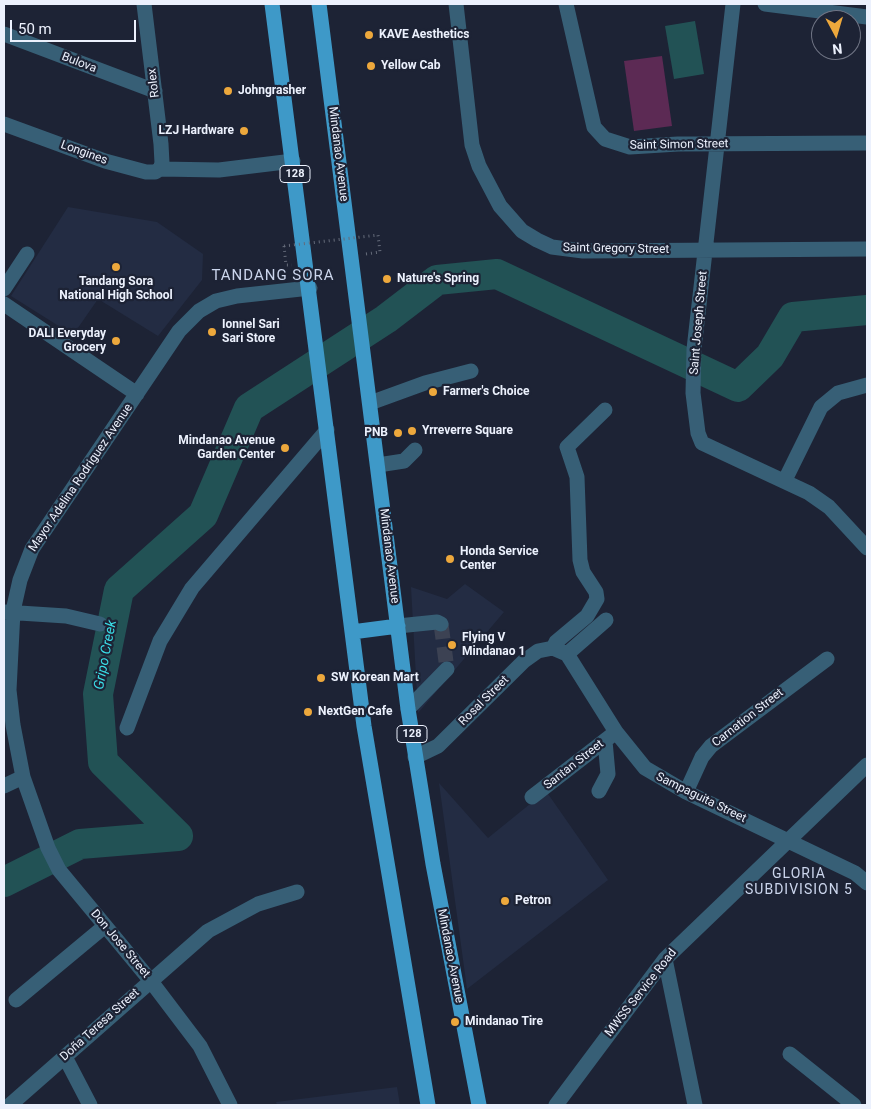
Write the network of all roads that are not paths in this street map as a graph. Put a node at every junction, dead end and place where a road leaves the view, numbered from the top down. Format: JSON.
{"nodes":[{"id":1,"x":144,"y":4,"type":"edge"},
{"id":2,"x":272,"y":4,"type":"edge"},
{"id":3,"x":319,"y":4,"type":"edge"},
{"id":4,"x":456,"y":4,"type":"edge"},
{"id":5,"x":566,"y":4,"type":"edge"},
{"id":6,"x":733,"y":4,"type":"edge"},
{"id":7,"x":765,"y":4,"type":"edge"},
{"id":8,"x":867,"y":17,"type":"edge"},
{"id":9,"x":4,"y":34,"type":"edge"},
{"id":10,"x":155,"y":91,"type":"junction"},
{"id":11,"x":4,"y":124,"type":"edge"},
{"id":12,"x":867,"y":143,"type":"edge"},
{"id":13,"x":716,"y":144,"type":"junction"},
{"id":14,"x":293,"y":161,"type":"junction"},
{"id":15,"x":161,"y":166,"type":"junction"},
{"id":16,"x":867,"y":249,"type":"edge"},
{"id":17,"x":706,"y":250,"type":"junction"},
{"id":18,"x":27,"y":254,"type":"dead end"},
{"id":19,"x":9,"y":270,"type":"edge"},
{"id":20,"x":310,"y":288,"type":"junction"},
{"id":21,"x":4,"y":289,"type":"edge"},
{"id":22,"x":4,"y":304,"type":"edge"},
{"id":23,"x":471,"y":371,"type":"dead end"},
{"id":24,"x":867,"y":385,"type":"edge"},
{"id":25,"x":137,"y":394,"type":"junction"},
{"id":26,"x":370,"y":404,"type":"junction"},
{"id":27,"x":605,"y":410,"type":"dead end"},
{"id":28,"x":327,"y":430,"type":"junction"},
{"id":29,"x":415,"y":450,"type":"dead end"},
{"id":30,"x":378,"y":465,"type":"junction"},
{"id":31,"x":785,"y":480,"type":"junction"},
{"id":32,"x":867,"y":548,"type":"edge"},
{"id":33,"x":8,"y":612,"type":"edge"},
{"id":34,"x":606,"y":620,"type":"dead end"},
{"id":35,"x":100,"y":624,"type":"dead end"},
{"id":36,"x":440,"y":624,"type":"dead end"},
{"id":37,"x":398,"y":626,"type":"junction"},
{"id":38,"x":352,"y":632,"type":"junction"},
{"id":39,"x":560,"y":651,"type":"junction"},
{"id":40,"x":826,"y":659,"type":"dead end"},
{"id":41,"x":447,"y":669,"type":"dead end"},
{"id":42,"x":408,"y":709,"type":"junction"},
{"id":43,"x":127,"y":728,"type":"dead end"},
{"id":44,"x":610,"y":736,"type":"junction"},
{"id":45,"x":415,"y":756,"type":"junction"},
{"id":46,"x":867,"y":765,"type":"edge"},
{"id":47,"x":23,"y":777,"type":"junction"},
{"id":48,"x":4,"y":786,"type":"edge"},
{"id":49,"x":599,"y":791,"type":"dead end"},
{"id":50,"x":686,"y":792,"type":"junction"},
{"id":51,"x":532,"y":798,"type":"dead end"},
{"id":52,"x":788,"y":839,"type":"junction"},
{"id":53,"x":867,"y":883,"type":"edge"},
{"id":54,"x":297,"y":892,"type":"dead end"},
{"id":55,"x":105,"y":926,"type":"junction"},
{"id":56,"x":665,"y":959,"type":"junction"},
{"id":57,"x":150,"y":980,"type":"junction"},
{"id":58,"x":16,"y":1000,"type":"dead end"},
{"id":59,"x":790,"y":1054,"type":"dead end"},
{"id":60,"x":65,"y":1057,"type":"junction"},
{"id":61,"x":836,"y":1100,"type":"edge"},
{"id":62,"x":10,"y":1105,"type":"edge"},
{"id":63,"x":90,"y":1105,"type":"edge"},
{"id":64,"x":230,"y":1105,"type":"edge"},
{"id":65,"x":428,"y":1105,"type":"edge"},
{"id":66,"x":479,"y":1105,"type":"edge"},
{"id":67,"x":556,"y":1105,"type":"edge"},
{"id":68,"x":695,"y":1105,"type":"edge"},
{"id":69,"x":854,"y":1105,"type":"edge"}],
"edges":[{"from":1,"to":10,"type":"street","name":"Rolex"},
{"from":2,"to":14,"type":"main road","number":"128"},
{"from":3,"to":26,"type":"main road","name":"Mindanao Avenue","number":"128"},
{"from":4,"to":17,"type":"street","name":"Saint Gregory Street"},
{"from":5,"to":13,"type":"street","name":"Saint Simon Street"},
{"from":6,"to":13,"type":"street","name":"Saint Joseph Street"},
{"from":7,"to":8,"type":"street"},
{"from":9,"to":10,"type":"street","name":"Bulova"},
{"from":10,"to":15,"type":"street","name":"Rolex"},
{"from":11,"to":15,"type":"street","name":"Longines"},
{"from":12,"to":13,"type":"street","name":"Saint Simon Street"},
{"from":13,"to":17,"type":"street","name":"Saint Joseph Street"},
{"from":14,"to":15,"type":"street","name":"Longines"},
{"from":14,"to":20,"type":"main road","number":"128"},
{"from":16,"to":17,"type":"street","name":"Saint Gregory Street"},
{"from":17,"to":31,"type":"street","name":"Saint Joseph Street"},
{"from":18,"to":19,"type":"street"},
{"from":19,"to":21,"type":"street"},
{"from":20,"to":25,"type":"street","name":"Mayor Adelina Rodriguez Avenue"},
{"from":20,"to":28,"type":"main road","number":"128"},
{"from":22,"to":25,"type":"street"},
{"from":23,"to":26,"type":"street"},
{"from":24,"to":31,"type":"street"},
{"from":25,"to":33,"type":"street","name":"Mayor Adelina Rodriguez Avenue"},
{"from":26,"to":30,"type":"main road","name":"Mindanao Avenue","number":"128"},
{"from":27,"to":39,"type":"street"},
{"from":28,"to":38,"type":"main road","number":"128"},
{"from":28,"to":43,"type":"street"},
{"from":29,"to":30,"type":"street"},
{"from":30,"to":37,"type":"main road","name":"Mindanao Avenue","number":"128"},
{"from":31,"to":32,"type":"street","name":"Saint Joseph Street"},
{"from":33,"to":35,"type":"street"},
{"from":33,"to":47,"type":"street","name":"Mayor Adelina Rodriguez Avenue"},
{"from":34,"to":39,"type":"street"},
{"from":36,"to":37,"type":"street"},
{"from":37,"to":38,"type":"main road"},
{"from":37,"to":42,"type":"main road","name":"Mindanao Avenue","number":"128"},
{"from":38,"to":65,"type":"main road","number":"128"},
{"from":39,"to":44,"type":"street","name":"Sampaguita Street"},
{"from":39,"to":45,"type":"street","name":"Rosal Street"},
{"from":40,"to":50,"type":"street","name":"Carnation Street"},
{"from":41,"to":42,"type":"street"},
{"from":42,"to":45,"type":"main road","name":"Mindanao Avenue","number":"128"},
{"from":44,"to":49,"type":"street"},
{"from":44,"to":50,"type":"street","name":"Sampaguita Street"},
{"from":44,"to":51,"type":"street","name":"Santan Street"},
{"from":45,"to":66,"type":"main road","name":"Mindanao Avenue","number":"128"},
{"from":46,"to":52,"type":"street","name":"MWSS Service Road"},
{"from":47,"to":48,"type":"street"},
{"from":47,"to":55,"type":"street","name":"Don Jose Street"},
{"from":50,"to":52,"type":"street","name":"Sampaguita Street"},
{"from":52,"to":53,"type":"street","name":"Sampaguita Street"},
{"from":52,"to":56,"type":"street","name":"MWSS Service Road"},
{"from":54,"to":57,"type":"street","name":"Doña Teresa Street"},
{"from":55,"to":57,"type":"street","name":"Don Jose Street"},
{"from":55,"to":58,"type":"street"},
{"from":56,"to":67,"type":"street","name":"MWSS Service Road"},
{"from":56,"to":68,"type":"street"},
{"from":57,"to":60,"type":"street","name":"Doña Teresa Street"},
{"from":57,"to":64,"type":"street","name":"Don Jose Street"},
{"from":59,"to":61,"type":"street"},
{"from":60,"to":62,"type":"street","name":"Doña Teresa Street"},
{"from":60,"to":63,"type":"street"},
{"from":61,"to":69,"type":"street"}]}
